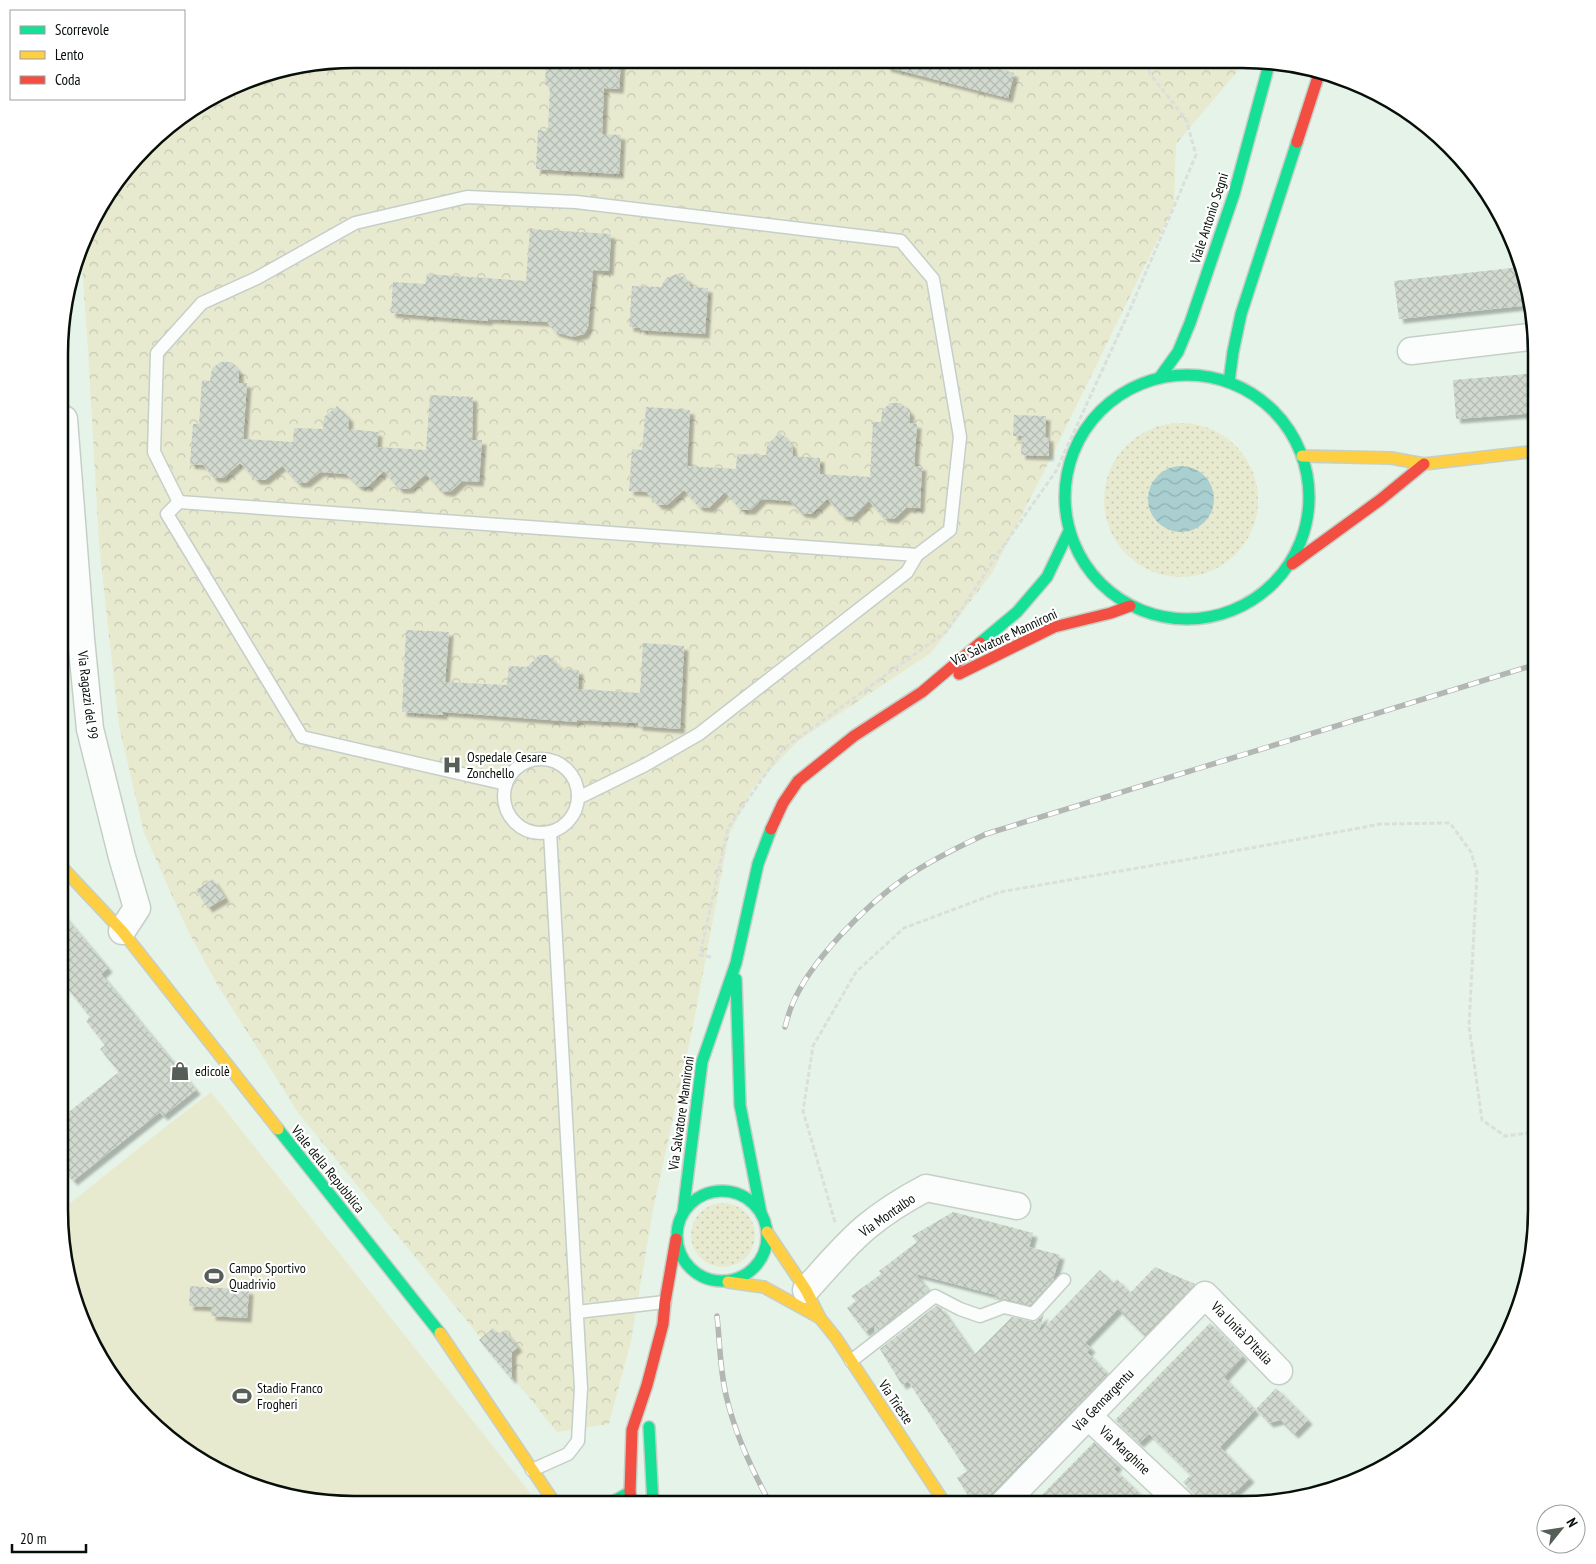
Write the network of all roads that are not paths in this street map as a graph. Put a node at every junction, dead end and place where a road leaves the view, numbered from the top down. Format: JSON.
{"nodes":[{"id":1,"x":1268,"y":69,"type":"edge"},
{"id":2,"x":1318,"y":77,"type":"edge"},
{"id":3,"x":1528,"y":337,"type":"edge"},
{"id":4,"x":1411,"y":350,"type":"dead end"},
{"id":5,"x":1160,"y":377,"type":"junction"},
{"id":6,"x":1229,"y":382,"type":"junction"},
{"id":7,"x":1528,"y":452,"type":"edge"},
{"id":8,"x":1302,"y":456,"type":"junction"},
{"id":9,"x":1424,"y":464,"type":"junction"},
{"id":10,"x":179,"y":502,"type":"junction"},
{"id":11,"x":67,"y":506,"type":"edge"},
{"id":12,"x":1069,"y":530,"type":"junction"},
{"id":13,"x":917,"y":555,"type":"junction"},
{"id":14,"x":1289,"y":566,"type":"junction"},
{"id":15,"x":1130,"y":606,"type":"junction"},
{"id":16,"x":72,"y":635,"type":"edge"},
{"id":17,"x":922,"y":692,"type":"junction"},
{"id":18,"x":506,"y":784,"type":"junction"},
{"id":19,"x":578,"y":798,"type":"junction"},
{"id":20,"x":550,"y":832,"type":"junction"},
{"id":21,"x":67,"y":872,"type":"edge"},
{"id":22,"x":122,"y":931,"type":"junction"},
{"id":23,"x":736,"y":963,"type":"junction"},
{"id":24,"x":1017,"y":1206,"type":"dead end"},
{"id":25,"x":683,"y":1213,"type":"junction"},
{"id":26,"x":761,"y":1213,"type":"junction"},
{"id":27,"x":767,"y":1232,"type":"junction"},
{"id":28,"x":676,"y":1237,"type":"junction"},
{"id":29,"x":1064,"y":1280,"type":"dead end"},
{"id":30,"x":728,"y":1282,"type":"junction"},
{"id":31,"x":806,"y":1290,"type":"junction"},
{"id":32,"x":1205,"y":1295,"type":"joint"},
{"id":33,"x":665,"y":1302,"type":"junction"},
{"id":34,"x":679,"y":1302,"type":"dead end"},
{"id":35,"x":576,"y":1312,"type":"junction"},
{"id":36,"x":820,"y":1318,"type":"junction"},
{"id":37,"x":663,"y":1324,"type":"junction"},
{"id":38,"x":851,"y":1361,"type":"junction"},
{"id":39,"x":1278,"y":1371,"type":"dead end"},
{"id":40,"x":647,"y":1385,"type":"junction"},
{"id":41,"x":1088,"y":1416,"type":"junction"},
{"id":42,"x":532,"y":1470,"type":"junction"},
{"id":43,"x":630,"y":1492,"type":"junction"},
{"id":44,"x":551,"y":1496,"type":"edge"},
{"id":45,"x":623,"y":1496,"type":"edge"},
{"id":46,"x":631,"y":1496,"type":"edge"},
{"id":47,"x":652,"y":1496,"type":"edge"},
{"id":48,"x":940,"y":1496,"type":"edge"},
{"id":49,"x":1011,"y":1496,"type":"edge"},
{"id":50,"x":1173,"y":1496,"type":"edge"}],
"edges":[{"from":1,"to":5,"type":"main road","name":"Viale Antonio Segni"},
{"from":2,"to":6,"type":"main road"},
{"from":3,"to":4,"type":"street"},
{"from":5,"to":6,"type":"main road"},
{"from":5,"to":12,"type":"main road"},
{"from":6,"to":8,"type":"main road"},
{"from":7,"to":9,"type":"main road"},
{"from":8,"to":9,"type":"main road"},
{"from":8,"to":14,"type":"main road"},
{"from":9,"to":14,"type":"main road"},
{"from":10,"to":13,"type":"lane"},
{"from":10,"to":13,"type":"lane"},
{"from":10,"to":18,"type":"lane"},
{"from":11,"to":16,"type":"street","name":"Via Ragazzi del 99"},
{"from":12,"to":15,"type":"main road"},
{"from":12,"to":17,"type":"main road","name":"Via Salvatore Mannironi"},
{"from":13,"to":19,"type":"lane"},
{"from":14,"to":15,"type":"main road"},
{"from":15,"to":17,"type":"main road","name":"Via Salvatore Mannironi"},
{"from":16,"to":22,"type":"street","name":"Via Ragazzi del 99"},
{"from":17,"to":23,"type":"main road","name":"Via Salvatore Mannironi"},
{"from":18,"to":19,"type":"lane"},
{"from":18,"to":20,"type":"lane"},
{"from":19,"to":20,"type":"lane"},
{"from":20,"to":35,"type":"lane"},
{"from":21,"to":22,"type":"main road","name":"Viale della Repubblica"},
{"from":22,"to":42,"type":"main road","name":"Viale della Repubblica"},
{"from":23,"to":25,"type":"main road","name":"Via Salvatore Mannironi"},
{"from":23,"to":26,"type":"main road","name":"Via Salvatore Mannironi"},
{"from":24,"to":31,"type":"street","name":"Via Montalbo"},
{"from":25,"to":26,"type":"main road"},
{"from":25,"to":28,"type":"main road"},
{"from":26,"to":27,"type":"main road"},
{"from":27,"to":30,"type":"main road"},
{"from":27,"to":31,"type":"main road","name":"Via Trieste"},
{"from":28,"to":30,"type":"main road"},
{"from":28,"to":33,"type":"main road"},
{"from":29,"to":38,"type":"lane"},
{"from":30,"to":36,"type":"main road","name":"Via Trieste"},
{"from":31,"to":36,"type":"main road","name":"Via Trieste"},
{"from":32,"to":39,"type":"street","name":"Via Unità D'Italia"},
{"from":32,"to":41,"type":"street","name":"Via Gennargentu"},
{"from":33,"to":35,"type":"lane"},
{"from":33,"to":37,"type":"main road"},
{"from":34,"to":37,"type":"main road"},
{"from":35,"to":42,"type":"lane"},
{"from":36,"to":38,"type":"main road","name":"Via Trieste"},
{"from":37,"to":40,"type":"main road"},
{"from":38,"to":48,"type":"main road","name":"Via Trieste"},
{"from":40,"to":43,"type":"main road"},
{"from":40,"to":47,"type":"main road"},
{"from":41,"to":49,"type":"street","name":"Via Gennargentu"},
{"from":41,"to":50,"type":"street","name":"Via Marghine"},
{"from":42,"to":44,"type":"main road","name":"Viale della Repubblica"},
{"from":43,"to":45,"type":"main road"},
{"from":43,"to":46,"type":"main road"}]}
